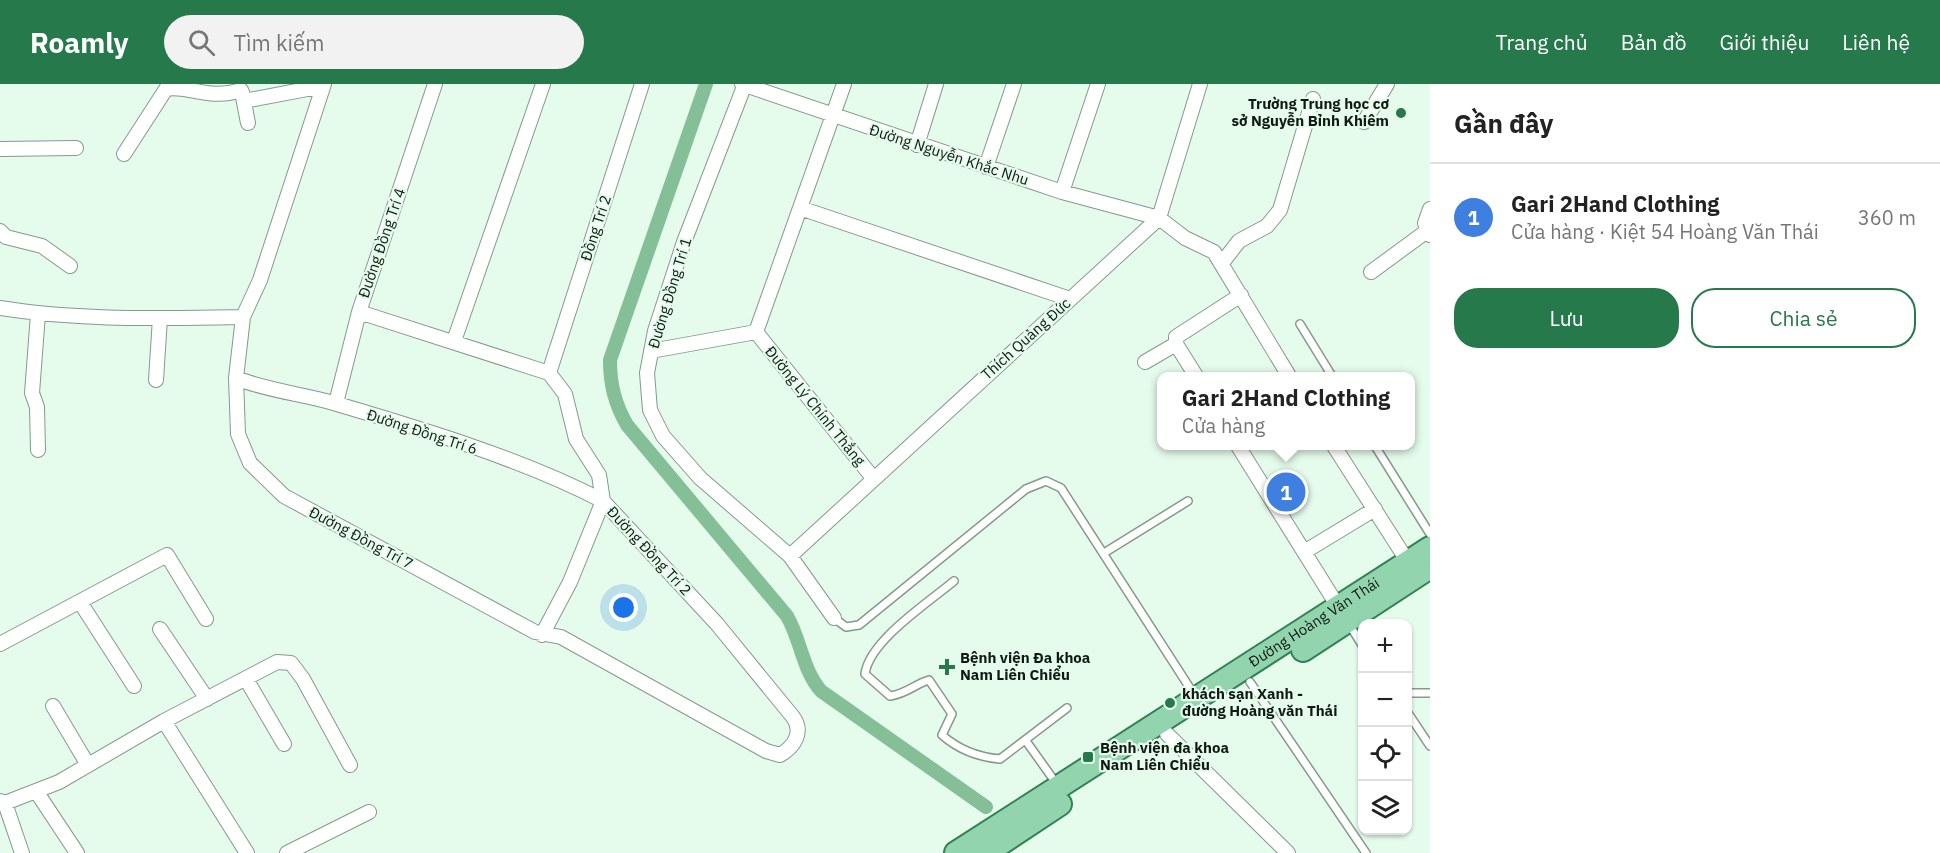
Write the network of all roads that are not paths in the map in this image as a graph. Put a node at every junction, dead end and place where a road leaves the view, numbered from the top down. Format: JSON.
{"nodes":[{"id":1,"x":435,"y":84,"type":"edge"},
{"id":2,"x":543,"y":84,"type":"edge"},
{"id":3,"x":642,"y":84,"type":"edge"},
{"id":4,"x":744,"y":84,"type":"edge"},
{"id":5,"x":844,"y":84,"type":"edge"},
{"id":6,"x":936,"y":84,"type":"edge"},
{"id":7,"x":1014,"y":84,"type":"edge"},
{"id":8,"x":1098,"y":84,"type":"edge"},
{"id":9,"x":1200,"y":84,"type":"edge"},
{"id":10,"x":1387,"y":84,"type":"edge"},
{"id":11,"x":323,"y":85,"type":"edge"},
{"id":12,"x":242,"y":92,"type":"edge"},
{"id":13,"x":1312,"y":99,"type":"dead end"},
{"id":14,"x":833,"y":116,"type":"junction"},
{"id":15,"x":1364,"y":122,"type":"dead end"},
{"id":16,"x":248,"y":123,"type":"dead end"},
{"id":17,"x":918,"y":145,"type":"junction"},
{"id":18,"x":0,"y":148,"type":"edge"},
{"id":19,"x":76,"y":148,"type":"dead end"},
{"id":20,"x":124,"y":154,"type":"dead end"},
{"id":21,"x":986,"y":167,"type":"junction"},
{"id":22,"x":1062,"y":192,"type":"junction"},
{"id":23,"x":800,"y":208,"type":"junction"},
{"id":24,"x":1430,"y":209,"type":"edge"},
{"id":25,"x":1159,"y":218,"type":"junction"},
{"id":26,"x":0,"y":231,"type":"edge"},
{"id":27,"x":1429,"y":233,"type":"edge"},
{"id":28,"x":1222,"y":263,"type":"junction"},
{"id":29,"x":70,"y":266,"type":"dead end"},
{"id":30,"x":1371,"y":272,"type":"dead end"},
{"id":31,"x":1241,"y":295,"type":"junction"},
{"id":32,"x":1070,"y":299,"type":"junction"},
{"id":33,"x":0,"y":308,"type":"edge"},
{"id":34,"x":358,"y":312,"type":"junction"},
{"id":35,"x":38,"y":314,"type":"junction"},
{"id":36,"x":243,"y":317,"type":"junction"},
{"id":37,"x":160,"y":318,"type":"junction"},
{"id":38,"x":1300,"y":324,"type":"dead end"},
{"id":39,"x":756,"y":332,"type":"junction"},
{"id":40,"x":454,"y":341,"type":"junction"},
{"id":41,"x":1176,"y":344,"type":"junction"},
{"id":42,"x":651,"y":351,"type":"junction"},
{"id":43,"x":1145,"y":362,"type":"dead end"},
{"id":44,"x":1194,"y":372,"type":"edge"},
{"id":45,"x":1287,"y":372,"type":"edge"},
{"id":46,"x":1330,"y":372,"type":"edge"},
{"id":47,"x":549,"y":373,"type":"junction"},
{"id":48,"x":236,"y":378,"type":"junction"},
{"id":49,"x":156,"y":380,"type":"dead end"},
{"id":50,"x":336,"y":403,"type":"junction"},
{"id":51,"x":38,"y":450,"type":"dead end"},
{"id":52,"x":1240,"y":450,"type":"edge"},
{"id":53,"x":1337,"y":450,"type":"edge"},
{"id":54,"x":1378,"y":450,"type":"edge"},
{"id":55,"x":873,"y":478,"type":"junction"},
{"id":56,"x":603,"y":501,"type":"junction"},
{"id":57,"x":1188,"y":501,"type":"dead end"},
{"id":58,"x":1374,"y":509,"type":"junction"},
{"id":59,"x":1430,"y":534,"type":"edge"},
{"id":60,"x":1430,"y":548,"type":"edge"},
{"id":61,"x":1304,"y":552,"type":"junction"},
{"id":62,"x":1104,"y":553,"type":"junction"},
{"id":63,"x":790,"y":556,"type":"junction"},
{"id":64,"x":1419,"y":565,"type":"edge"},
{"id":65,"x":954,"y":581,"type":"dead end"},
{"id":66,"x":80,"y":602,"type":"junction"},
{"id":67,"x":1343,"y":615,"type":"junction"},
{"id":68,"x":834,"y":618,"type":"joint"},
{"id":69,"x":206,"y":620,"type":"dead end"},
{"id":70,"x":160,"y":628,"type":"dead end"},
{"id":71,"x":542,"y":635,"type":"junction"},
{"id":72,"x":1358,"y":639,"type":"edge"},
{"id":73,"x":0,"y":644,"type":"edge"},
{"id":74,"x":246,"y":679,"type":"junction"},
{"id":75,"x":1250,"y":682,"type":"junction"},
{"id":76,"x":134,"y":686,"type":"dead end"},
{"id":77,"x":1412,"y":693,"type":"edge"},
{"id":78,"x":1430,"y":693,"type":"edge"},
{"id":79,"x":207,"y":699,"type":"junction"},
{"id":80,"x":1197,"y":699,"type":"junction"},
{"id":81,"x":53,"y":706,"type":"dead end"},
{"id":82,"x":1067,"y":708,"type":"dead end"},
{"id":83,"x":787,"y":710,"type":"joint"},
{"id":84,"x":1412,"y":720,"type":"edge"},
{"id":85,"x":164,"y":721,"type":"junction"},
{"id":86,"x":1167,"y":734,"type":"junction"},
{"id":87,"x":1026,"y":741,"type":"junction"},
{"id":88,"x":284,"y":744,"type":"dead end"},
{"id":89,"x":1430,"y":747,"type":"edge"},
{"id":90,"x":88,"y":765,"type":"junction"},
{"id":91,"x":350,"y":765,"type":"dead end"},
{"id":92,"x":1065,"y":788,"type":"junction"},
{"id":93,"x":36,"y":791,"type":"junction"},
{"id":94,"x":2,"y":802,"type":"edge"},
{"id":95,"x":369,"y":812,"type":"dead end"},
{"id":96,"x":22,"y":853,"type":"edge"},
{"id":97,"x":77,"y":853,"type":"edge"},
{"id":98,"x":247,"y":853,"type":"edge"},
{"id":99,"x":287,"y":853,"type":"edge"},
{"id":100,"x":956,"y":853,"type":"edge"},
{"id":101,"x":986,"y":853,"type":"edge"},
{"id":102,"x":1288,"y":853,"type":"edge"},
{"id":103,"x":1366,"y":853,"type":"edge"}],
"edges":[{"from":1,"to":34,"type":"street","name":"Đường Đồng Trí 4"},
{"from":2,"to":40,"type":"street"},
{"from":3,"to":47,"type":"street","name":"Đồng Trí 2"},
{"from":4,"to":14,"type":"street","name":"Đường Nguyễn Khắc Nhu"},
{"from":4,"to":42,"type":"street","name":"Đường Đồng Trí 1"},
{"from":5,"to":14,"type":"street"},
{"from":6,"to":17,"type":"street"},
{"from":7,"to":21,"type":"street"},
{"from":8,"to":22,"type":"street"},
{"from":9,"to":25,"type":"street"},
{"from":10,"to":15,"type":"street"},
{"from":11,"to":12,"type":"street"},
{"from":11,"to":36,"type":"street","name":"Đường Đồng Trí 7"},
{"from":12,"to":16,"type":"street"},
{"from":12,"to":20,"type":"street"},
{"from":13,"to":28,"type":"street"},
{"from":14,"to":17,"type":"street","name":"Đường Nguyễn Khắc Nhu"},
{"from":14,"to":23,"type":"street"},
{"from":17,"to":21,"type":"street","name":"Đường Nguyễn Khắc Nhu"},
{"from":18,"to":19,"type":"street"},
{"from":21,"to":22,"type":"street","name":"Đường Nguyễn Khắc Nhu"},
{"from":22,"to":25,"type":"street","name":"Đường Nguyễn Khắc Nhu"},
{"from":23,"to":32,"type":"street"},
{"from":23,"to":39,"type":"street"},
{"from":24,"to":27,"type":"street"},
{"from":25,"to":28,"type":"street"},
{"from":25,"to":32,"type":"street","name":"Thích Quảng Đức"},
{"from":26,"to":29,"type":"street"},
{"from":27,"to":30,"type":"street"},
{"from":28,"to":31,"type":"street"},
{"from":31,"to":41,"type":"street"},
{"from":31,"to":45,"type":"street"},
{"from":32,"to":55,"type":"street","name":"Thích Quảng Đức"},
{"from":33,"to":35,"type":"street"},
{"from":34,"to":40,"type":"street"},
{"from":34,"to":50,"type":"street","name":"Đường Đồng Trí 4"},
{"from":35,"to":37,"type":"street"},
{"from":35,"to":51,"type":"street"},
{"from":36,"to":37,"type":"street"},
{"from":36,"to":48,"type":"street","name":"Đường Đồng Trí 7"},
{"from":37,"to":49,"type":"street"},
{"from":38,"to":46,"type":"lane"},
{"from":39,"to":42,"type":"street","name":"Đường Lý Chính Thắng"},
{"from":39,"to":55,"type":"street","name":"Đường Lý Chính Thắng"},
{"from":40,"to":47,"type":"street"},
{"from":41,"to":43,"type":"street"},
{"from":41,"to":44,"type":"street"},
{"from":42,"to":63,"type":"street","name":"Đường Đồng Trí 1"},
{"from":47,"to":56,"type":"street","name":"Đường Đồng Trí 2"},
{"from":48,"to":50,"type":"street","name":"Đường Đồng Trí 6"},
{"from":48,"to":71,"type":"street","name":"Đường Đồng Trí 7"},
{"from":50,"to":56,"type":"street","name":"Đường Đồng Trí 6"},
{"from":52,"to":61,"type":"street"},
{"from":53,"to":58,"type":"street"},
{"from":54,"to":59,"type":"lane"},
{"from":55,"to":63,"type":"street","name":"Thích Quảng Đức"},
{"from":56,"to":71,"type":"street"},
{"from":56,"to":83,"type":"street","name":"Đường Đồng Trí 2"},
{"from":57,"to":62,"type":"lane"},
{"from":58,"to":61,"type":"street"},
{"from":58,"to":64,"type":"street"},
{"from":60,"to":64,"type":"main road","name":"Đường Hoàng Văn Thái"},
{"from":61,"to":67,"type":"street"},
{"from":62,"to":68,"type":"lane"},
{"from":62,"to":80,"type":"lane"},
{"from":63,"to":68,"type":"street","name":"Đường Đồng Trí 1"},
{"from":64,"to":67,"type":"main road","name":"Đường Hoàng Văn Thái"},
{"from":65,"to":87,"type":"lane"},
{"from":66,"to":69,"type":"street"},
{"from":66,"to":73,"type":"street"},
{"from":66,"to":76,"type":"street"},
{"from":67,"to":72,"type":"lane"},
{"from":67,"to":75,"type":"main road","name":"Đường Hoàng Văn Thái"},
{"from":67,"to":80,"type":"main road","name":"Đường Hoàng Văn Thái"},
{"from":70,"to":79,"type":"street"},
{"from":71,"to":83,"type":"street","name":"Đường Đồng Trí 7"},
{"from":74,"to":79,"type":"street"},
{"from":74,"to":88,"type":"street"},
{"from":74,"to":91,"type":"street"},
{"from":75,"to":86,"type":"main road","name":"Đường Hoàng Văn Thái"},
{"from":75,"to":103,"type":"lane"},
{"from":77,"to":78,"type":"lane"},
{"from":79,"to":85,"type":"street"},
{"from":80,"to":92,"type":"main road","name":"Đường Hoàng Văn Thái"},
{"from":81,"to":90,"type":"street"},
{"from":82,"to":87,"type":"lane"},
{"from":84,"to":89,"type":"lane"},
{"from":85,"to":90,"type":"street"},
{"from":85,"to":98,"type":"street"},
{"from":86,"to":92,"type":"main road","name":"Đường Hoàng Văn Thái"},
{"from":86,"to":102,"type":"street"},
{"from":87,"to":92,"type":"lane"},
{"from":90,"to":93,"type":"street"},
{"from":92,"to":100,"type":"main road","name":"Đường Hoàng Văn Thái"},
{"from":92,"to":101,"type":"main road","name":"Đường Hoàng Văn Thái"},
{"from":93,"to":94,"type":"street"},
{"from":93,"to":97,"type":"street"},
{"from":94,"to":96,"type":"street"},
{"from":95,"to":99,"type":"street"}]}
